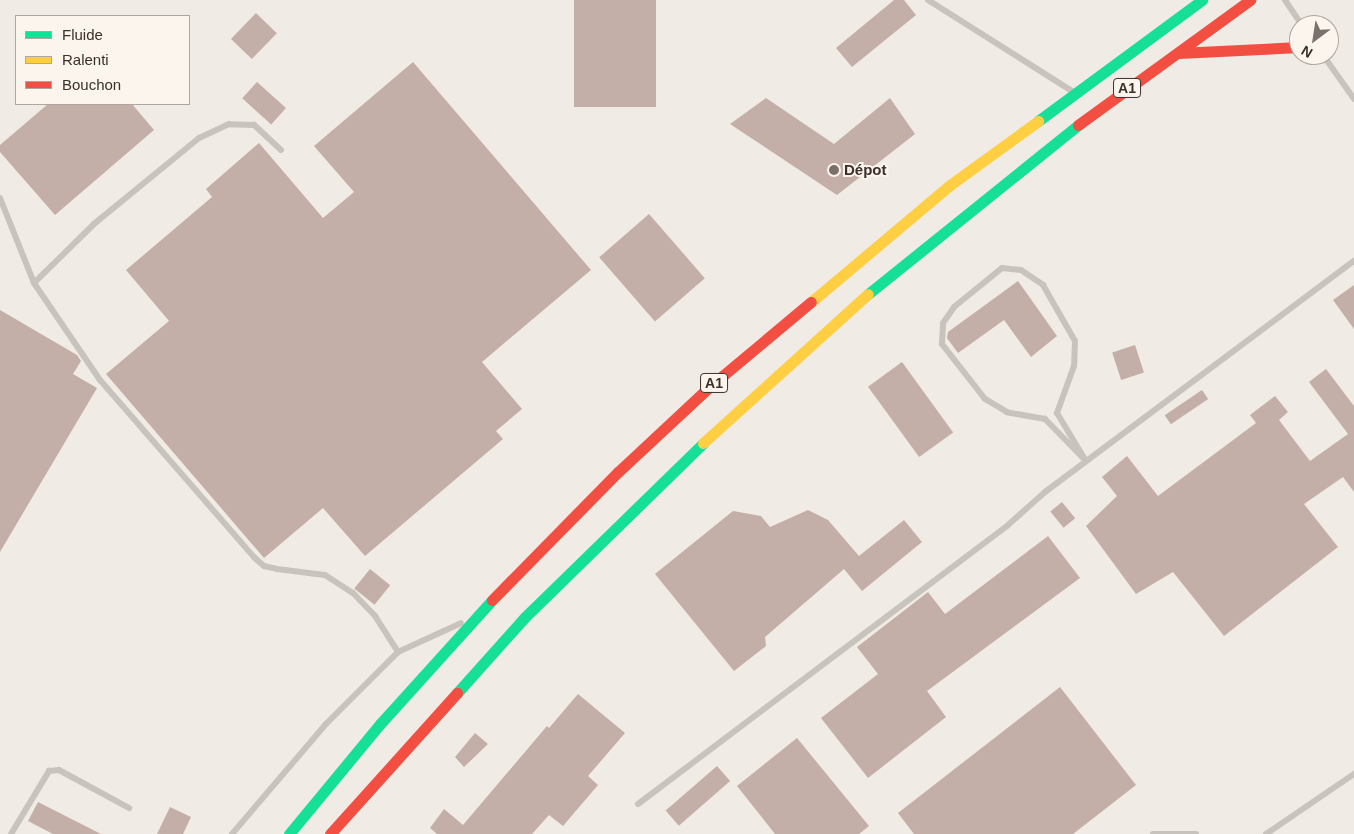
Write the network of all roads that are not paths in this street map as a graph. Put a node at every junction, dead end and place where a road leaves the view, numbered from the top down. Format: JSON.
{"nodes":[{"id":1,"x":928,"y":0,"type":"edge"},
{"id":2,"x":1202,"y":0,"type":"edge"},
{"id":3,"x":1250,"y":0,"type":"edge"},
{"id":4,"x":1285,"y":0,"type":"edge"},
{"id":5,"x":1295,"y":15,"type":"edge"},
{"id":6,"x":1289,"y":47,"type":"edge"},
{"id":7,"x":1178,"y":53,"type":"junction"},
{"id":8,"x":1329,"y":65,"type":"edge"},
{"id":9,"x":1074,"y":92,"type":"junction"},
{"id":10,"x":1354,"y":100,"type":"edge"},
{"id":11,"x":281,"y":150,"type":"dead end"},
{"id":12,"x":0,"y":198,"type":"edge"},
{"id":13,"x":1354,"y":261,"type":"edge"},
{"id":14,"x":34,"y":284,"type":"junction"},
{"id":15,"x":1086,"y":461,"type":"junction"},
{"id":16,"x":476,"y":617,"type":"junction"},
{"id":17,"x":398,"y":652,"type":"junction"},
{"id":18,"x":1354,"y":774,"type":"edge"},
{"id":19,"x":638,"y":804,"type":"dead end"},
{"id":20,"x":129,"y":808,"type":"dead end"},
{"id":21,"x":11,"y":834,"type":"edge"},
{"id":22,"x":232,"y":834,"type":"edge"},
{"id":23,"x":289,"y":834,"type":"edge"},
{"id":24,"x":330,"y":834,"type":"edge"},
{"id":25,"x":1153,"y":834,"type":"edge"},
{"id":26,"x":1196,"y":834,"type":"edge"},
{"id":27,"x":1266,"y":834,"type":"edge"}],
"edges":[{"from":1,"to":9,"type":"lane"},
{"from":2,"to":9,"type":"highway","number":"A1"},
{"from":3,"to":7,"type":"highway","number":"A1"},
{"from":4,"to":5,"type":"lane"},
{"from":6,"to":7,"type":"highway"},
{"from":7,"to":24,"type":"highway","number":"A1"},
{"from":8,"to":10,"type":"lane"},
{"from":9,"to":16,"type":"highway","number":"A1"},
{"from":11,"to":14,"type":"lane"},
{"from":12,"to":14,"type":"lane"},
{"from":13,"to":15,"type":"lane"},
{"from":14,"to":17,"type":"lane"},
{"from":15,"to":15,"type":"lane"},
{"from":15,"to":19,"type":"lane"},
{"from":16,"to":17,"type":"lane"},
{"from":16,"to":23,"type":"highway","number":"A1"},
{"from":17,"to":22,"type":"lane"},
{"from":18,"to":27,"type":"lane"},
{"from":20,"to":21,"type":"lane"},
{"from":25,"to":26,"type":"lane"}]}
